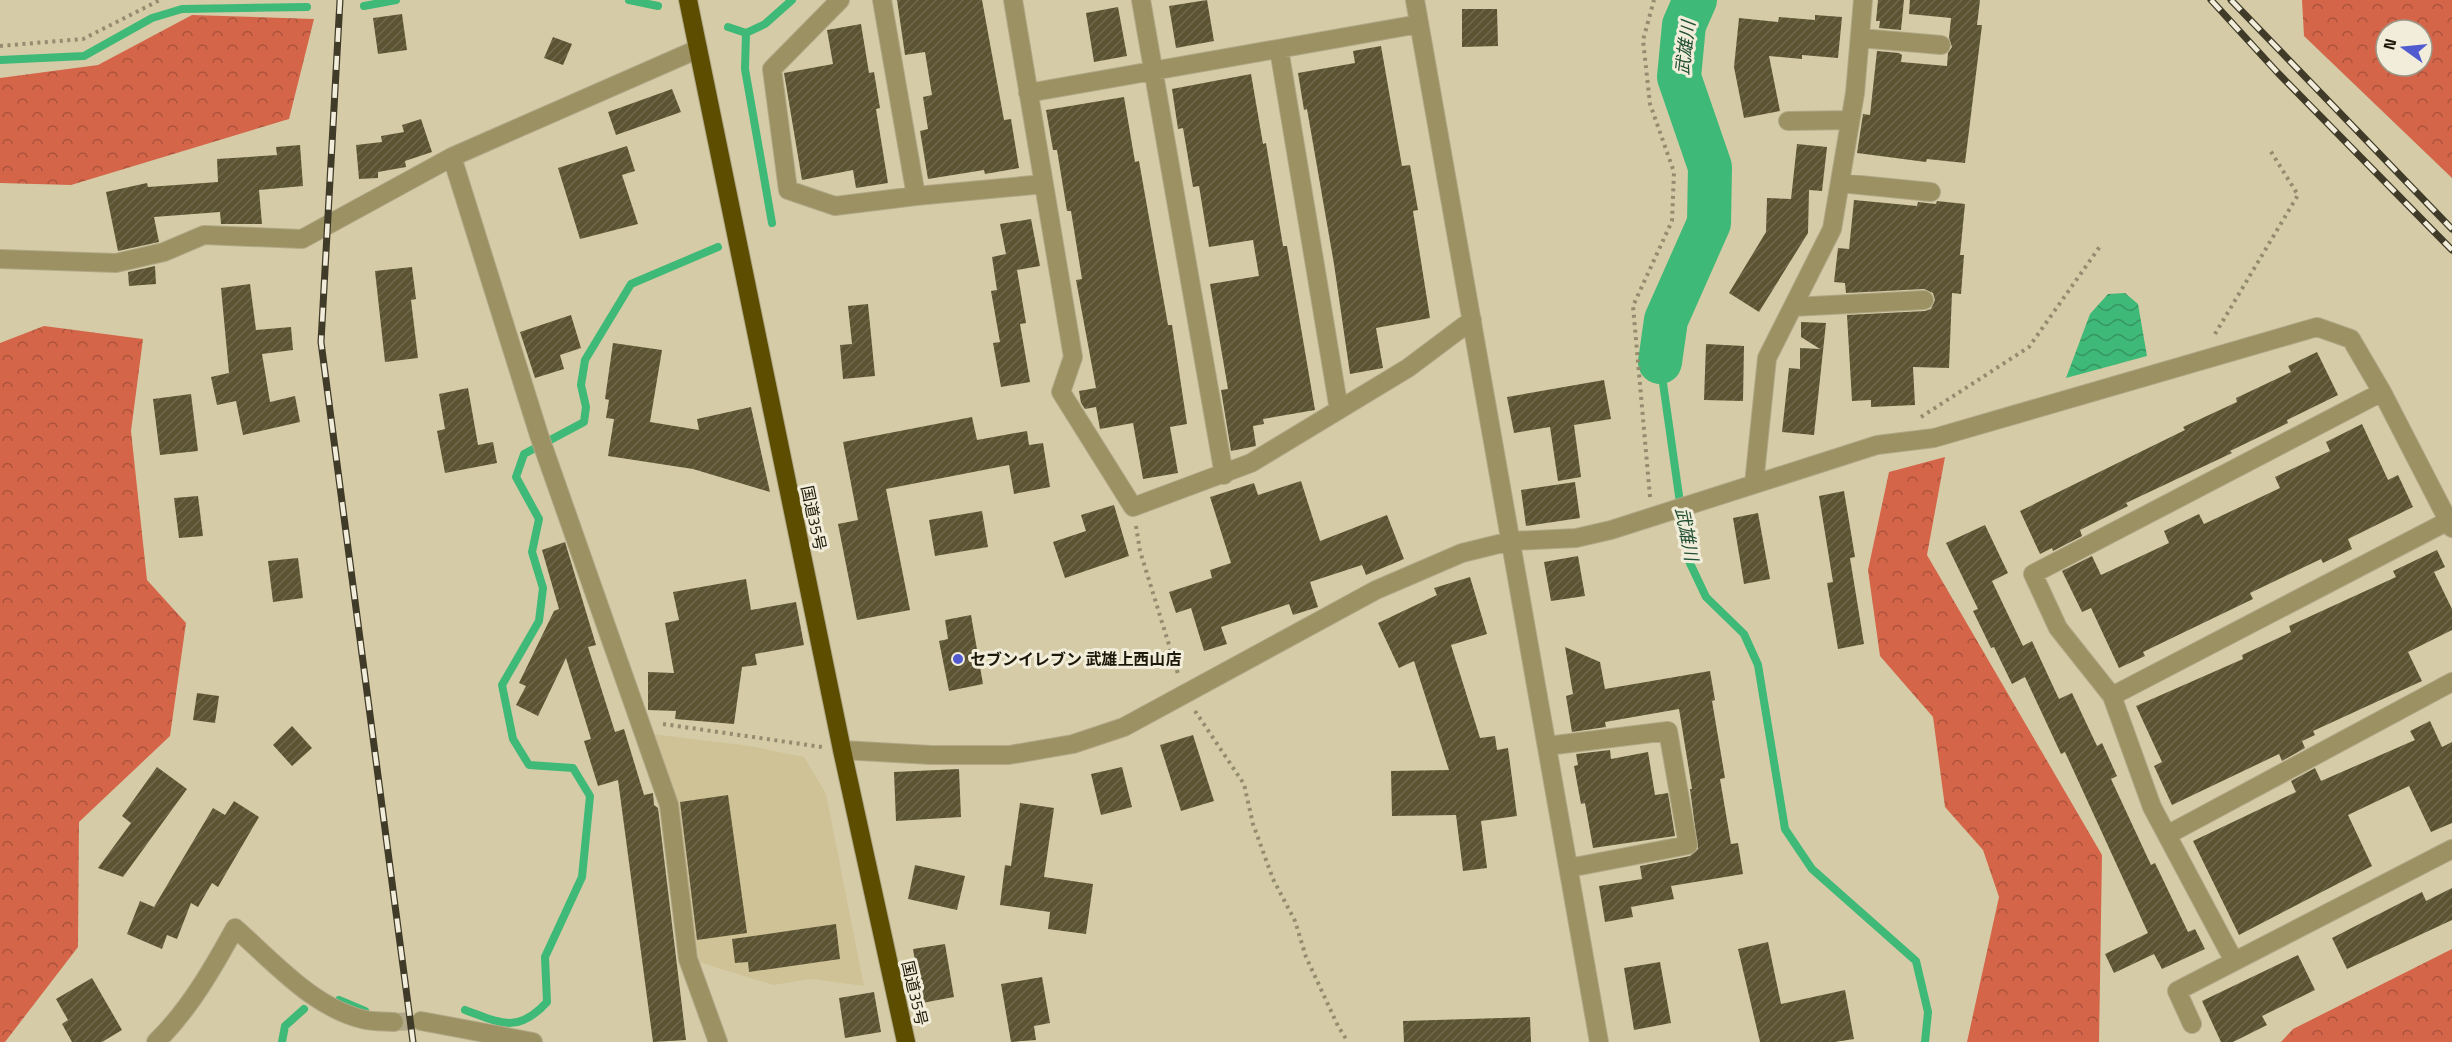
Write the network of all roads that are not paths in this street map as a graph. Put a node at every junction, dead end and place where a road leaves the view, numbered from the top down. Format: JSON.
{"nodes":[{"id":1,"x":688,"y":0,"type":"edge"},
{"id":2,"x":840,"y":0,"type":"edge"},
{"id":3,"x":882,"y":0,"type":"edge"},
{"id":4,"x":1013,"y":0,"type":"edge"},
{"id":5,"x":1141,"y":0,"type":"edge"},
{"id":6,"x":1415,"y":0,"type":"edge"},
{"id":7,"x":1863,"y":0,"type":"edge"},
{"id":8,"x":1419,"y":24,"type":"junction"},
{"id":9,"x":1860,"y":38,"type":"junction"},
{"id":10,"x":1941,"y":45,"type":"dead end"},
{"id":11,"x":698,"y":49,"type":"junction"},
{"id":12,"x":1279,"y":49,"type":"junction"},
{"id":13,"x":1153,"y":71,"type":"junction"},
{"id":14,"x":1028,"y":93,"type":"junction"},
{"id":15,"x":1850,"y":120,"type":"junction"},
{"id":16,"x":1788,"y":122,"type":"dead end"},
{"id":17,"x":452,"y":157,"type":"junction"},
{"id":18,"x":1840,"y":183,"type":"junction"},
{"id":19,"x":1044,"y":184,"type":"junction"},
{"id":20,"x":1931,"y":192,"type":"dead end"},
{"id":21,"x":916,"y":196,"type":"junction"},
{"id":22,"x":0,"y":259,"type":"edge"},
{"id":23,"x":1924,"y":300,"type":"dead end"},
{"id":24,"x":1793,"y":307,"type":"junction"},
{"id":25,"x":1472,"y":320,"type":"junction"},
{"id":26,"x":2382,"y":392,"type":"junction"},
{"id":27,"x":1340,"y":410,"type":"junction"},
{"id":28,"x":1224,"y":475,"type":"junction"},
{"id":29,"x":1754,"y":484,"type":"junction"},
{"id":30,"x":2450,"y":525,"type":"edge"},
{"id":31,"x":1511,"y":541,"type":"junction"},
{"id":32,"x":2452,"y":682,"type":"edge"},
{"id":33,"x":2112,"y":696,"type":"junction"},
{"id":34,"x":1547,"y":746,"type":"junction"},
{"id":35,"x":842,"y":750,"type":"junction"},
{"id":36,"x":2167,"y":835,"type":"junction"},
{"id":37,"x":2452,"y":849,"type":"edge"},
{"id":38,"x":1569,"y":868,"type":"junction"},
{"id":39,"x":2234,"y":962,"type":"junction"},
{"id":40,"x":422,"y":1021,"type":"tunnel mouth"},
{"id":41,"x":394,"y":1022,"type":"tunnel mouth"},
{"id":42,"x":2193,"y":1024,"type":"dead end"},
{"id":43,"x":156,"y":1042,"type":"edge"},
{"id":44,"x":533,"y":1042,"type":"edge"},
{"id":45,"x":718,"y":1042,"type":"edge"},
{"id":46,"x":906,"y":1042,"type":"edge"},
{"id":47,"x":1599,"y":1042,"type":"edge"}],
"edges":[{"from":1,"to":11,"type":"highway","name":"国道35号"},
{"from":2,"to":21,"type":"street"},
{"from":3,"to":21,"type":"street"},
{"from":4,"to":14,"type":"street"},
{"from":5,"to":13,"type":"street"},
{"from":6,"to":8,"type":"street"},
{"from":7,"to":9,"type":"street"},
{"from":8,"to":12,"type":"street"},
{"from":8,"to":25,"type":"street"},
{"from":9,"to":10,"type":"street"},
{"from":9,"to":15,"type":"street"},
{"from":11,"to":17,"type":"street"},
{"from":11,"to":35,"type":"highway","name":"国道35号"},
{"from":12,"to":13,"type":"street"},
{"from":12,"to":27,"type":"street"},
{"from":13,"to":14,"type":"street"},
{"from":13,"to":28,"type":"street"},
{"from":14,"to":19,"type":"street"},
{"from":15,"to":16,"type":"street"},
{"from":15,"to":18,"type":"street"},
{"from":17,"to":22,"type":"street"},
{"from":17,"to":45,"type":"street"},
{"from":18,"to":20,"type":"street"},
{"from":18,"to":24,"type":"street"},
{"from":19,"to":21,"type":"street"},
{"from":19,"to":28,"type":"street"},
{"from":23,"to":24,"type":"street"},
{"from":24,"to":29,"type":"street"},
{"from":25,"to":27,"type":"street"},
{"from":25,"to":31,"type":"street"},
{"from":26,"to":29,"type":"street"},
{"from":26,"to":30,"type":"street"},
{"from":26,"to":33,"type":"street"},
{"from":27,"to":28,"type":"street"},
{"from":29,"to":31,"type":"street"},
{"from":30,"to":33,"type":"street"},
{"from":31,"to":34,"type":"street"},
{"from":31,"to":35,"type":"street"},
{"from":32,"to":36,"type":"street"},
{"from":33,"to":36,"type":"street"},
{"from":34,"to":38,"type":"street"},
{"from":34,"to":38,"type":"street"},
{"from":35,"to":46,"type":"highway","name":"国道35号"},
{"from":36,"to":39,"type":"street"},
{"from":37,"to":39,"type":"street"},
{"from":38,"to":47,"type":"street"},
{"from":39,"to":42,"type":"street"},
{"from":40,"to":44,"type":"street"},
{"from":41,"to":43,"type":"street"}]}
